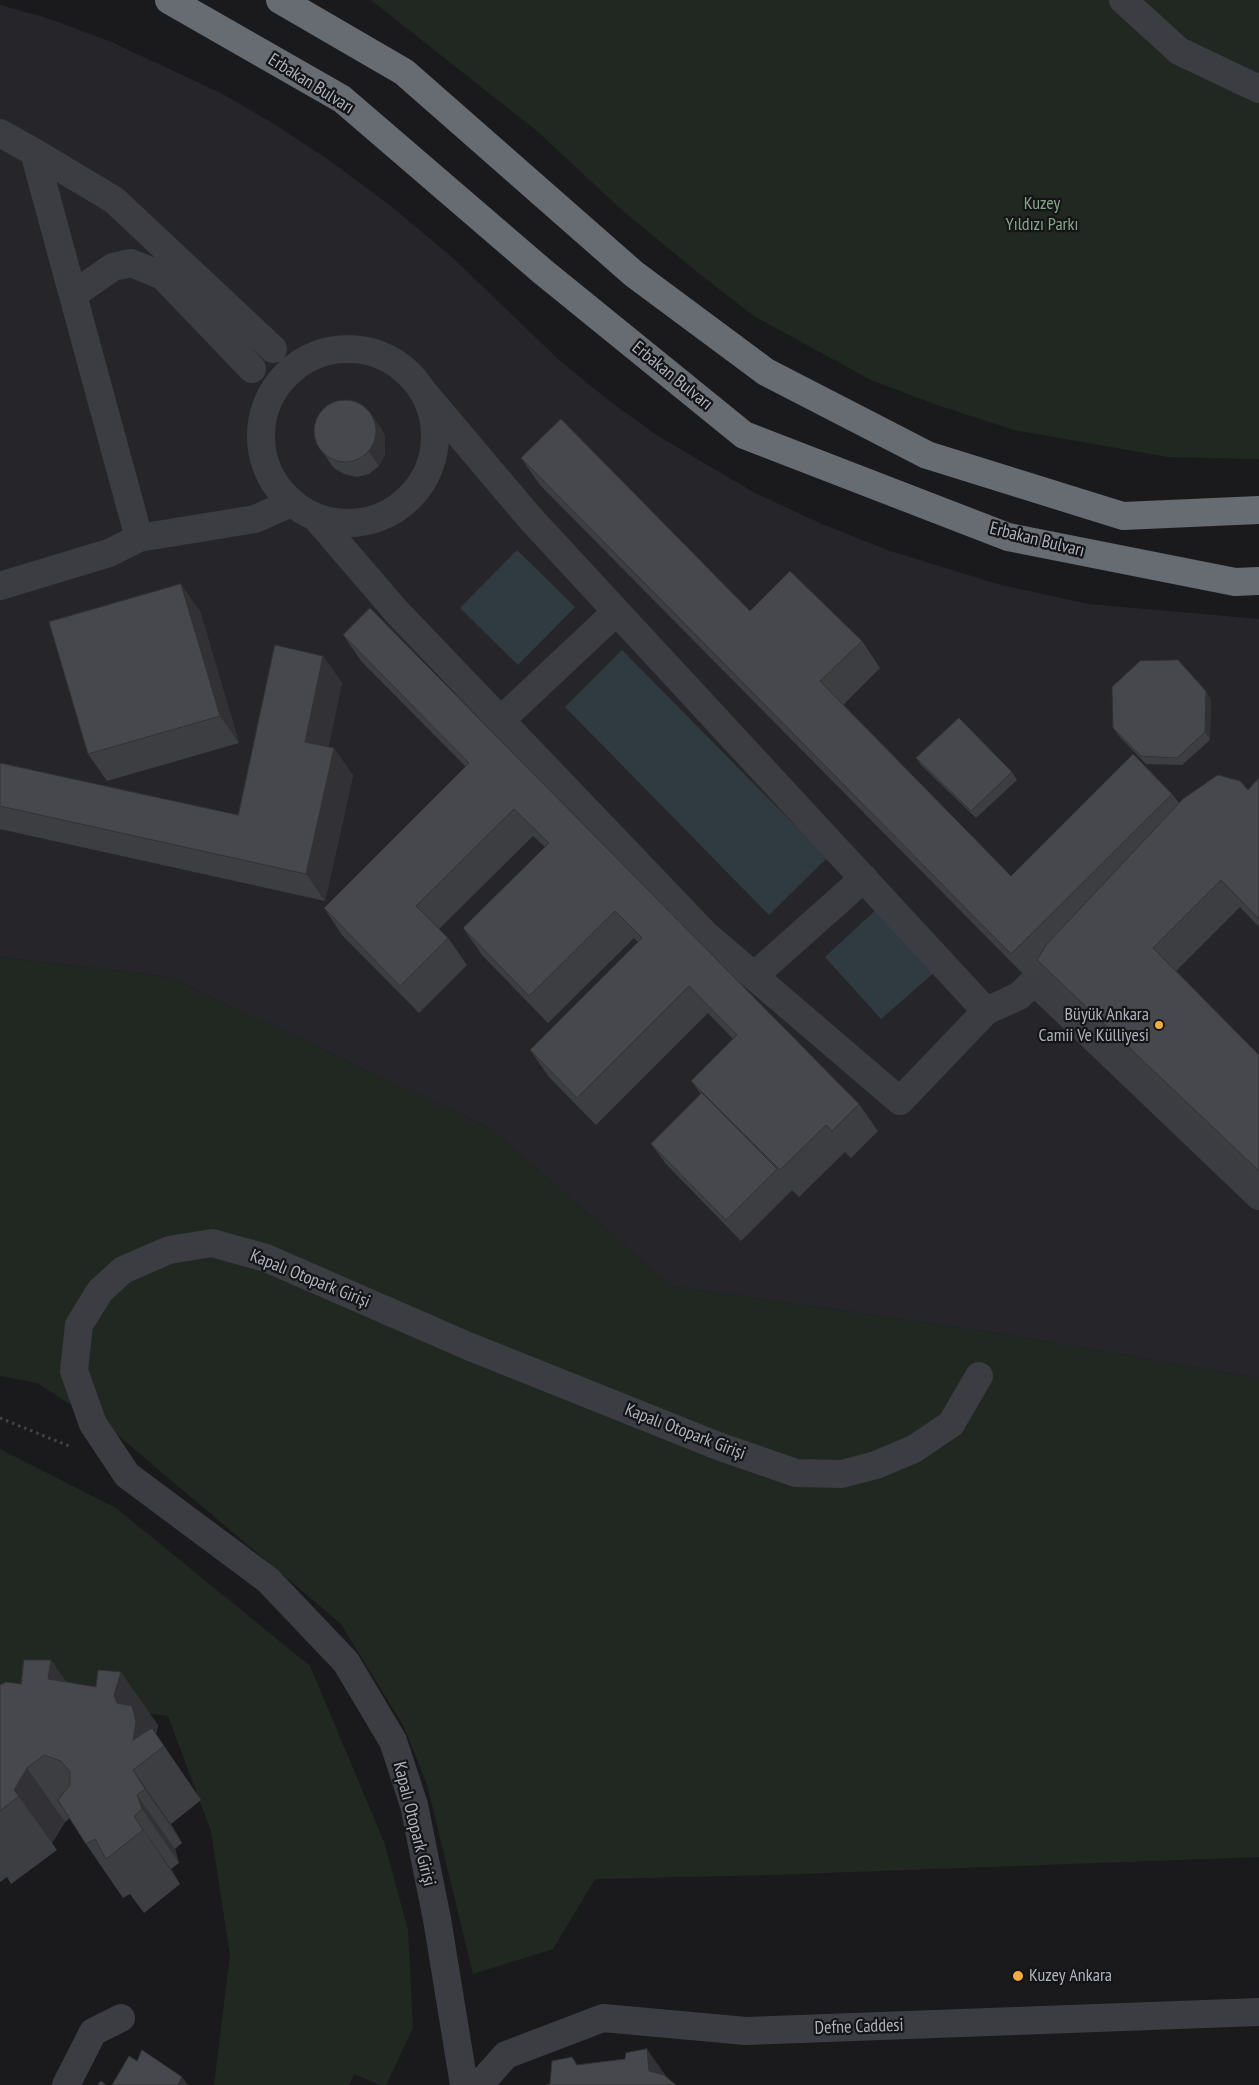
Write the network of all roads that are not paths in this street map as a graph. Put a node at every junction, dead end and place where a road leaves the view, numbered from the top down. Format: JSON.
{"nodes":[{"id":1,"x":168,"y":0,"type":"edge"},
{"id":2,"x":280,"y":0,"type":"edge"},
{"id":3,"x":1123,"y":0,"type":"edge"},
{"id":4,"x":1259,"y":89,"type":"edge"},
{"id":5,"x":0,"y":133,"type":"edge"},
{"id":6,"x":34,"y":152,"type":"junction"},
{"id":7,"x":74,"y":294,"type":"junction"},
{"id":8,"x":273,"y":349,"type":"dead end"},
{"id":9,"x":252,"y":369,"type":"dead end"},
{"id":10,"x":422,"y":389,"type":"junction"},
{"id":11,"x":291,"y":503,"type":"junction"},
{"id":12,"x":1259,"y":510,"type":"edge"},
{"id":13,"x":317,"y":519,"type":"junction"},
{"id":14,"x":139,"y":538,"type":"junction"},
{"id":15,"x":1259,"y":581,"type":"edge"},
{"id":16,"x":0,"y":586,"type":"edge"},
{"id":17,"x":616,"y":612,"type":"junction"},
{"id":18,"x":501,"y":720,"type":"junction"},
{"id":19,"x":864,"y":878,"type":"junction"},
{"id":20,"x":1089,"y":927,"type":"edge"},
{"id":21,"x":754,"y":976,"type":"junction"},
{"id":22,"x":1034,"y":981,"type":"junction"},
{"id":23,"x":986,"y":1011,"type":"junction"},
{"id":24,"x":1259,"y":1196,"type":"edge"},
{"id":25,"x":979,"y":1376,"type":"dead end"},
{"id":26,"x":1259,"y":2012,"type":"edge"},
{"id":27,"x":120,"y":2018,"type":"dead end"},
{"id":28,"x":66,"y":2085,"type":"edge"},
{"id":29,"x":464,"y":2085,"type":"edge"},
{"id":30,"x":479,"y":2085,"type":"edge"}],
"edges":[{"from":1,"to":15,"type":"highway","name":"Erbakan Bulvarı"},
{"from":2,"to":12,"type":"highway"},
{"from":3,"to":4,"type":"street"},
{"from":5,"to":6,"type":"street"},
{"from":6,"to":7,"type":"street"},
{"from":6,"to":8,"type":"street"},
{"from":7,"to":9,"type":"street"},
{"from":7,"to":14,"type":"street"},
{"from":10,"to":11,"type":"street"},
{"from":10,"to":13,"type":"street"},
{"from":10,"to":17,"type":"street"},
{"from":11,"to":13,"type":"street"},
{"from":11,"to":14,"type":"street"},
{"from":13,"to":18,"type":"street"},
{"from":14,"to":16,"type":"street"},
{"from":17,"to":18,"type":"street"},
{"from":17,"to":19,"type":"street"},
{"from":18,"to":21,"type":"street"},
{"from":19,"to":21,"type":"street"},
{"from":19,"to":23,"type":"street"},
{"from":20,"to":22,"type":"street"},
{"from":21,"to":23,"type":"street"},
{"from":22,"to":23,"type":"street"},
{"from":22,"to":24,"type":"street"},
{"from":25,"to":29,"type":"street","name":"Kapalı Otopark Girişi"},
{"from":26,"to":30,"type":"street","name":"Defne Caddesi"},
{"from":27,"to":28,"type":"street"}]}
